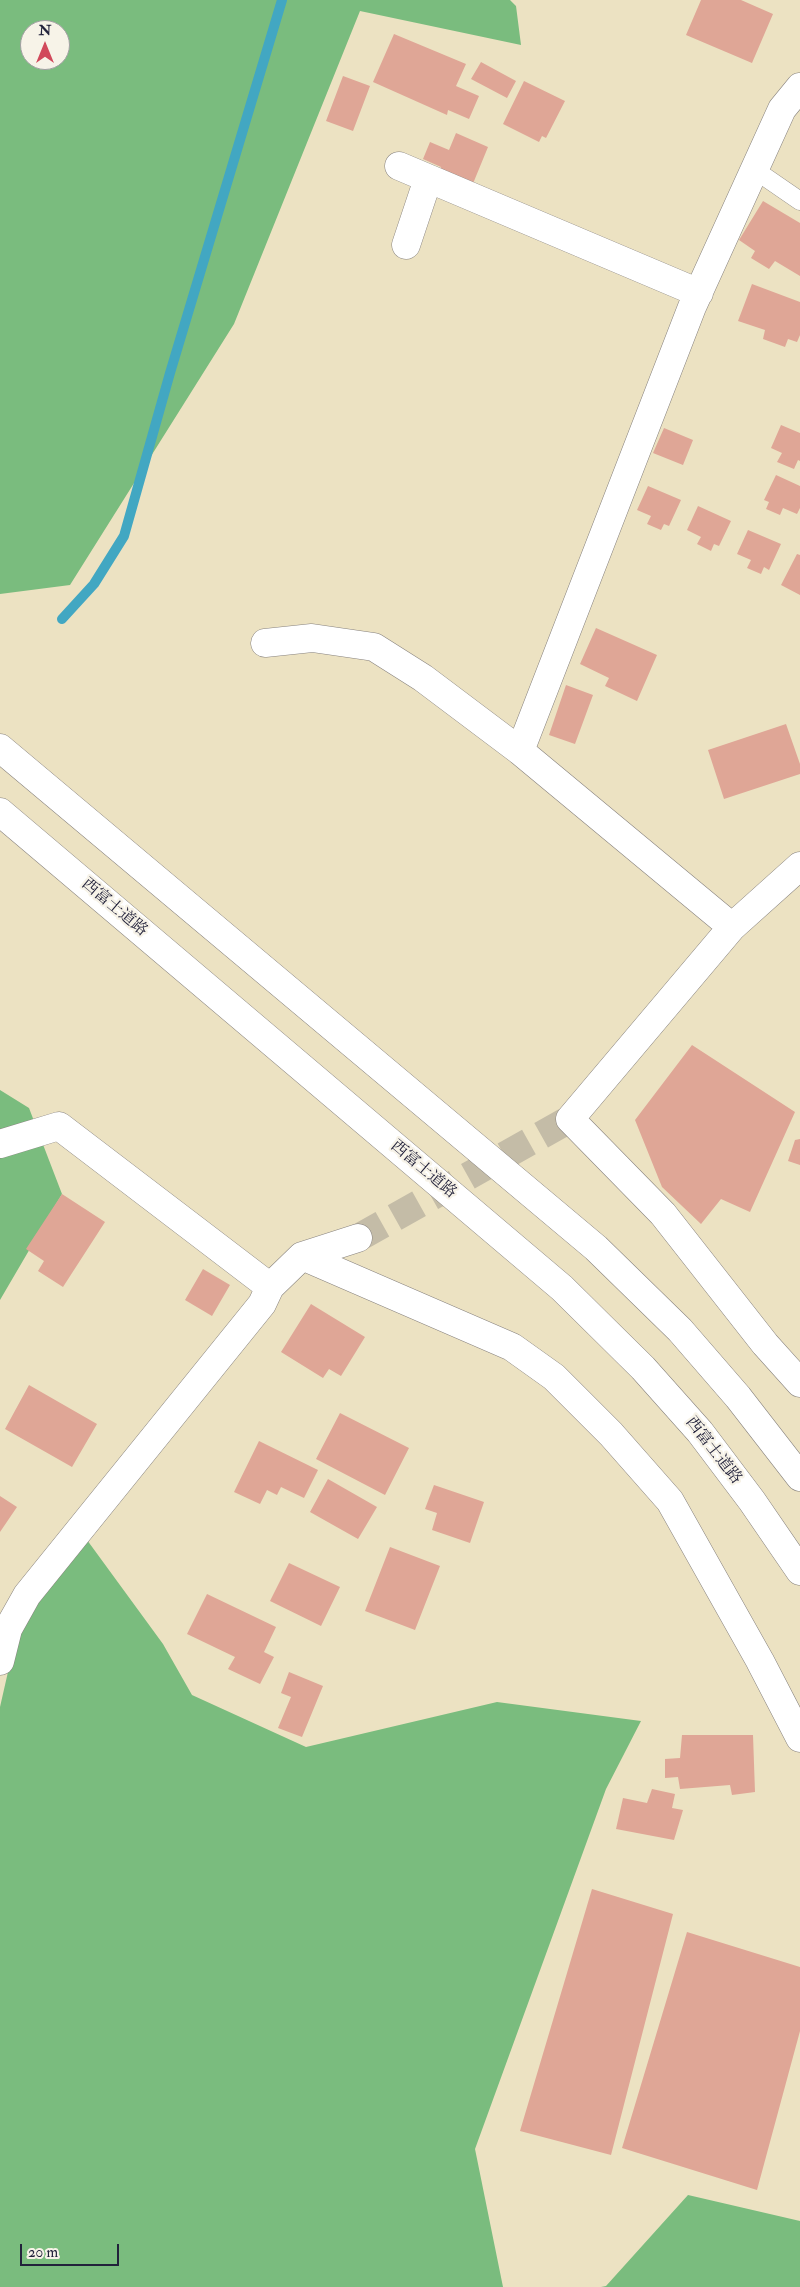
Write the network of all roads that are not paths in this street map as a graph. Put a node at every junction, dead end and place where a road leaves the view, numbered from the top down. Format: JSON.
{"nodes":[{"id":1,"x":800,"y":87,"type":"edge"},
{"id":2,"x":399,"y":166,"type":"dead end"},
{"id":3,"x":754,"y":170,"type":"junction"},
{"id":4,"x":428,"y":179,"type":"junction"},
{"id":5,"x":800,"y":201,"type":"edge"},
{"id":6,"x":406,"y":245,"type":"dead end"},
{"id":7,"x":699,"y":292,"type":"junction"},
{"id":8,"x":265,"y":643,"type":"dead end"},
{"id":9,"x":0,"y":748,"type":"edge"},
{"id":10,"x":520,"y":751,"type":"junction"},
{"id":11,"x":0,"y":812,"type":"edge"},
{"id":12,"x":800,"y":866,"type":"edge"},
{"id":13,"x":732,"y":927,"type":"junction"},
{"id":14,"x":0,"y":1144,"type":"edge"},
{"id":15,"x":358,"y":1238,"type":"tunnel mouth"},
{"id":16,"x":302,"y":1256,"type":"junction"},
{"id":17,"x":270,"y":1287,"type":"junction"},
{"id":18,"x":800,"y":1383,"type":"edge"},
{"id":19,"x":800,"y":1477,"type":"edge"},
{"id":20,"x":800,"y":1571,"type":"edge"},
{"id":21,"x":0,"y":1661,"type":"edge"},
{"id":22,"x":800,"y":1738,"type":"edge"}],
"edges":[{"from":1,"to":3,"type":"main road"},
{"from":2,"to":4,"type":"main road"},
{"from":3,"to":5,"type":"lane"},
{"from":3,"to":7,"type":"main road"},
{"from":4,"to":6,"type":"main road"},
{"from":4,"to":7,"type":"main road"},
{"from":7,"to":10,"type":"main road"},
{"from":8,"to":10,"type":"main road"},
{"from":9,"to":19,"type":"main road"},
{"from":10,"to":13,"type":"main road"},
{"from":11,"to":20,"type":"main road","name":"西富士道路"},
{"from":12,"to":13,"type":"main road"},
{"from":13,"to":18,"type":"main road"},
{"from":14,"to":17,"type":"main road"},
{"from":15,"to":16,"type":"main road"},
{"from":16,"to":17,"type":"main road"},
{"from":16,"to":22,"type":"main road"},
{"from":17,"to":21,"type":"main road"}]}
